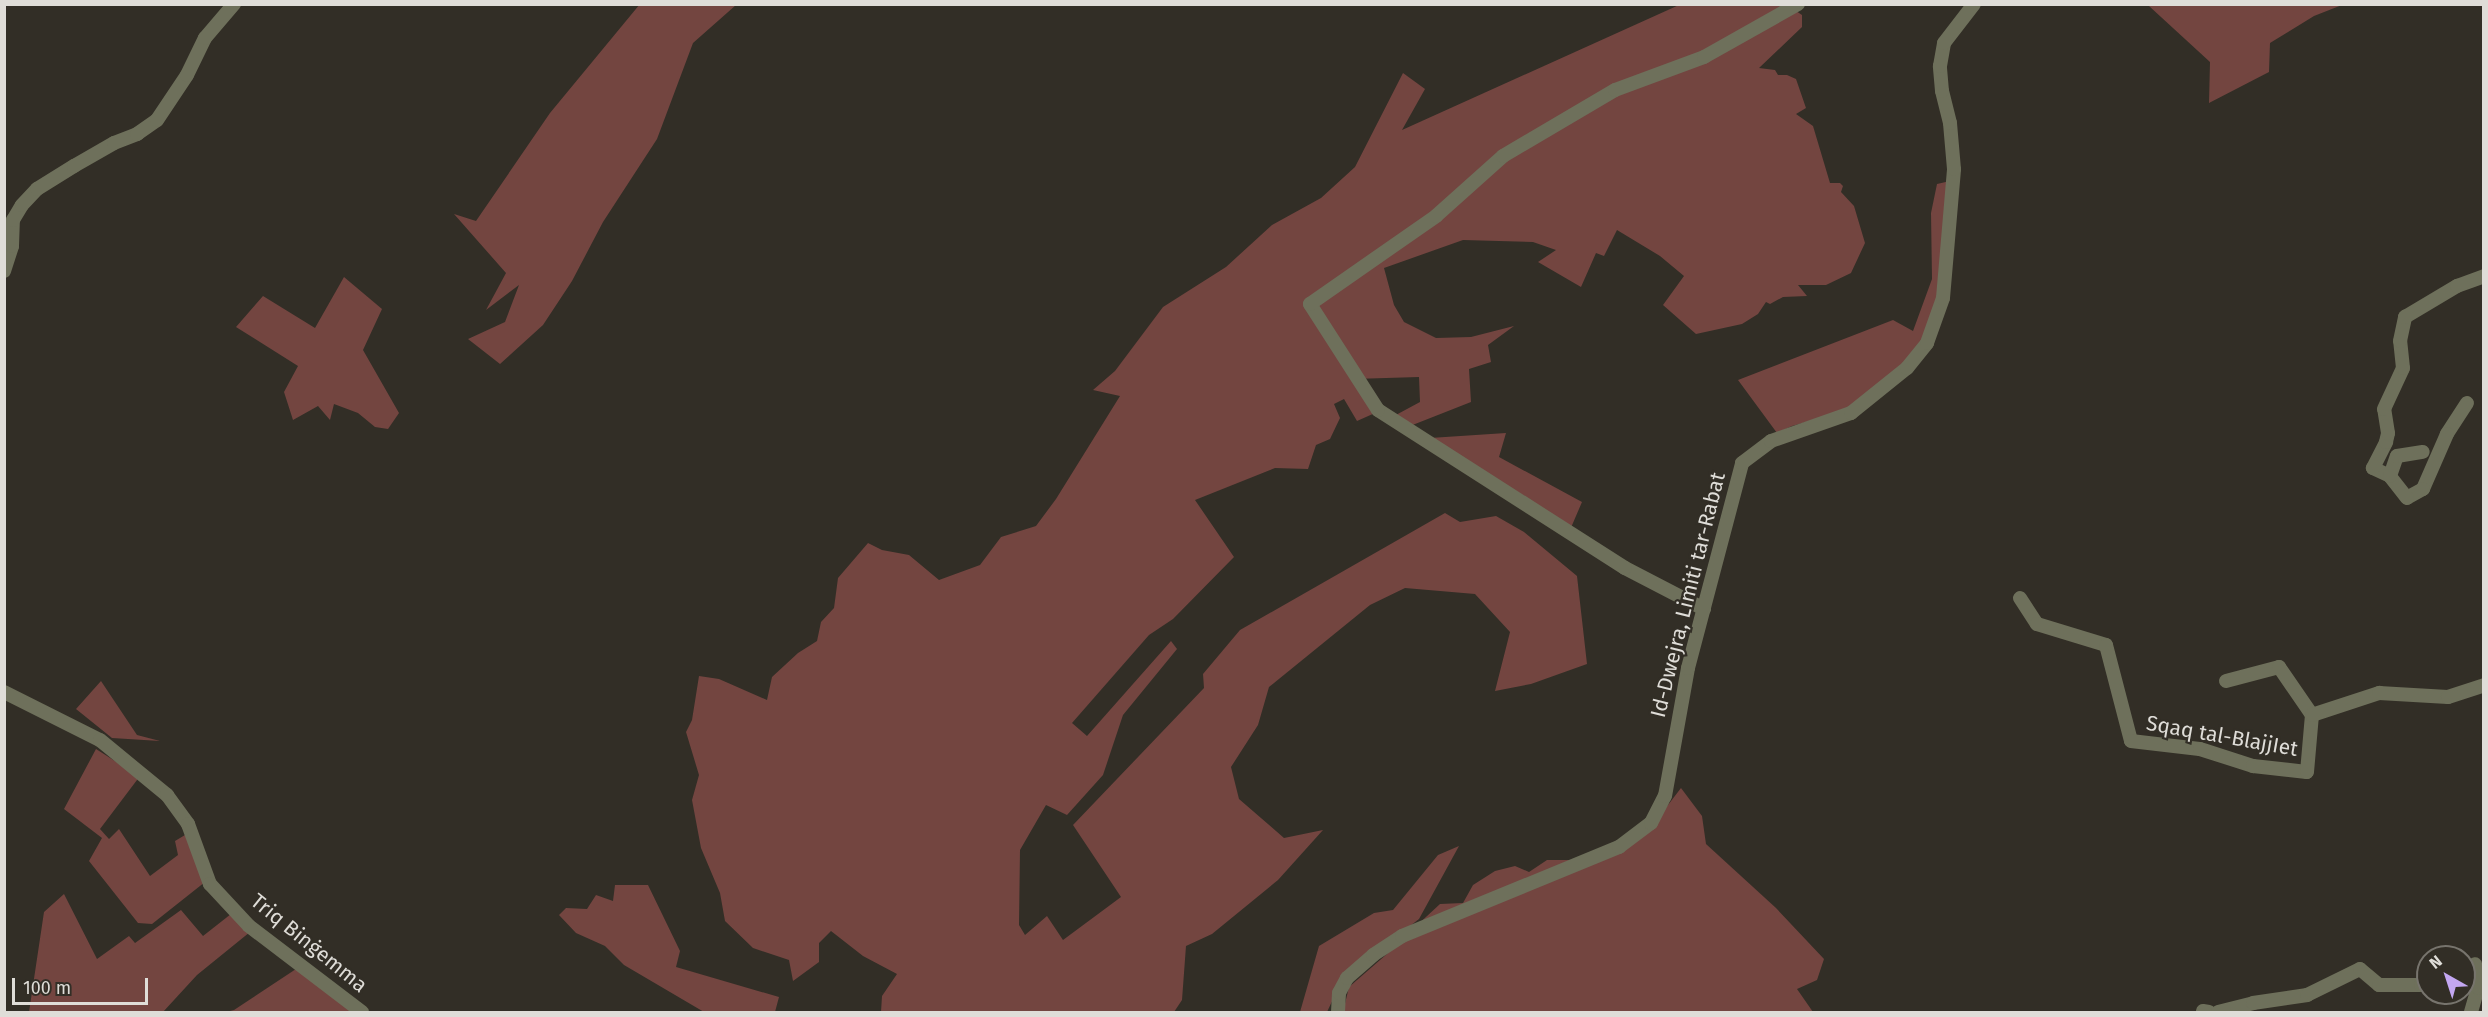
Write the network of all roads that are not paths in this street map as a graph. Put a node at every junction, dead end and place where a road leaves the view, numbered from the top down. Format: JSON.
{"nodes":[{"id":1,"x":234,"y":4,"type":"edge"},
{"id":2,"x":1797,"y":4,"type":"edge"},
{"id":3,"x":1974,"y":4,"type":"edge"},
{"id":4,"x":4,"y":271,"type":"edge"},
{"id":5,"x":2484,"y":276,"type":"edge"},
{"id":6,"x":2467,"y":403,"type":"dead end"},
{"id":7,"x":2423,"y":452,"type":"dead end"},
{"id":8,"x":2390,"y":476,"type":"junction"},
{"id":9,"x":2020,"y":598,"type":"dead end"},
{"id":10,"x":1704,"y":609,"type":"junction"},
{"id":11,"x":2226,"y":681,"type":"dead end"},
{"id":12,"x":2484,"y":685,"type":"edge"},
{"id":13,"x":4,"y":692,"type":"edge"},
{"id":14,"x":2312,"y":715,"type":"junction"},
{"id":15,"x":2476,"y":976,"type":"edge"},
{"id":16,"x":2416,"y":985,"type":"edge"},
{"id":17,"x":2476,"y":995,"type":"edge"},
{"id":18,"x":362,"y":1012,"type":"edge"},
{"id":19,"x":1338,"y":1012,"type":"edge"},
{"id":20,"x":2218,"y":1012,"type":"edge"}],
"edges":[{"from":1,"to":4,"type":"street"},
{"from":2,"to":10,"type":"street"},
{"from":3,"to":10,"type":"street","name":"Id-Dwejra, Limiti tar-Rabat"},
{"from":5,"to":8,"type":"street"},
{"from":6,"to":8,"type":"street"},
{"from":7,"to":8,"type":"street"},
{"from":9,"to":14,"type":"street","name":"Sqaq tal-BlajjIet"},
{"from":10,"to":19,"type":"street","name":"Id-Dwejra, Limiti tar-Rabat"},
{"from":11,"to":14,"type":"street","name":"Sqaq tal-BlajjIet"},
{"from":12,"to":14,"type":"street","name":"Sqaq tal-BlajjIet"},
{"from":13,"to":18,"type":"street","name":"Triq Binġemma"},
{"from":15,"to":17,"type":"street"},
{"from":16,"to":20,"type":"street"}]}
